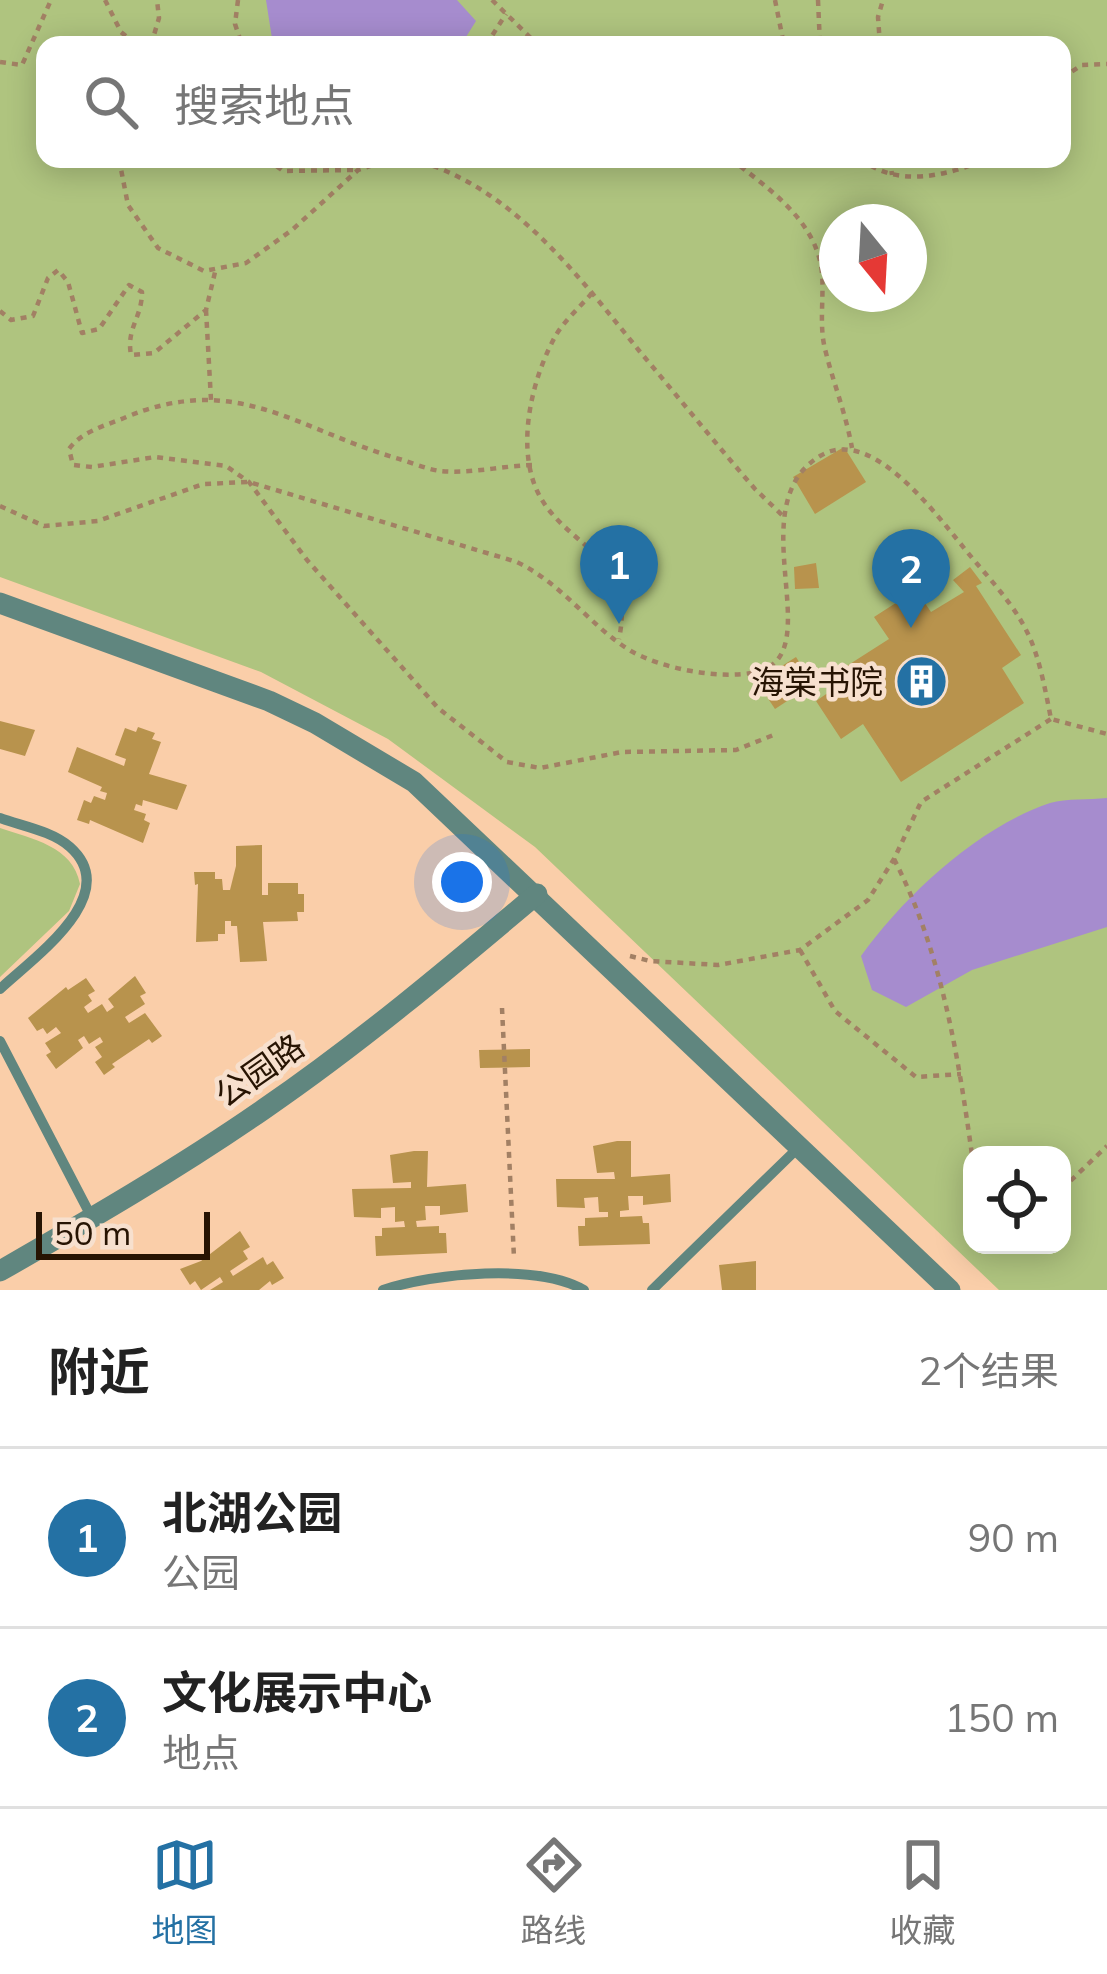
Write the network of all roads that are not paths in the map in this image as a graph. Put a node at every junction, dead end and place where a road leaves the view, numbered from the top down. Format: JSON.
{"nodes":[{"id":1,"x":0,"y":603,"type":"edge"},
{"id":2,"x":0,"y":818,"type":"edge"},
{"id":3,"x":536,"y":894,"type":"junction"},
{"id":4,"x":0,"y":989,"type":"edge"},
{"id":5,"x":0,"y":1041,"type":"edge"},
{"id":6,"x":800,"y":1146,"type":"junction"},
{"id":7,"x":92,"y":1218,"type":"junction"},
{"id":8,"x":0,"y":1271,"type":"edge"},
{"id":9,"x":383,"y":1290,"type":"edge"},
{"id":10,"x":584,"y":1290,"type":"edge"},
{"id":11,"x":652,"y":1290,"type":"edge"},
{"id":12,"x":950,"y":1290,"type":"edge"}],
"edges":[{"from":1,"to":3,"type":"street"},
{"from":2,"to":4,"type":"lane"},
{"from":3,"to":6,"type":"street"},
{"from":3,"to":7,"type":"street","name":"公园路"},
{"from":5,"to":7,"type":"lane"},
{"from":6,"to":11,"type":"lane"},
{"from":6,"to":12,"type":"street"},
{"from":7,"to":8,"type":"street","name":"公园路"},
{"from":9,"to":10,"type":"lane"}]}
